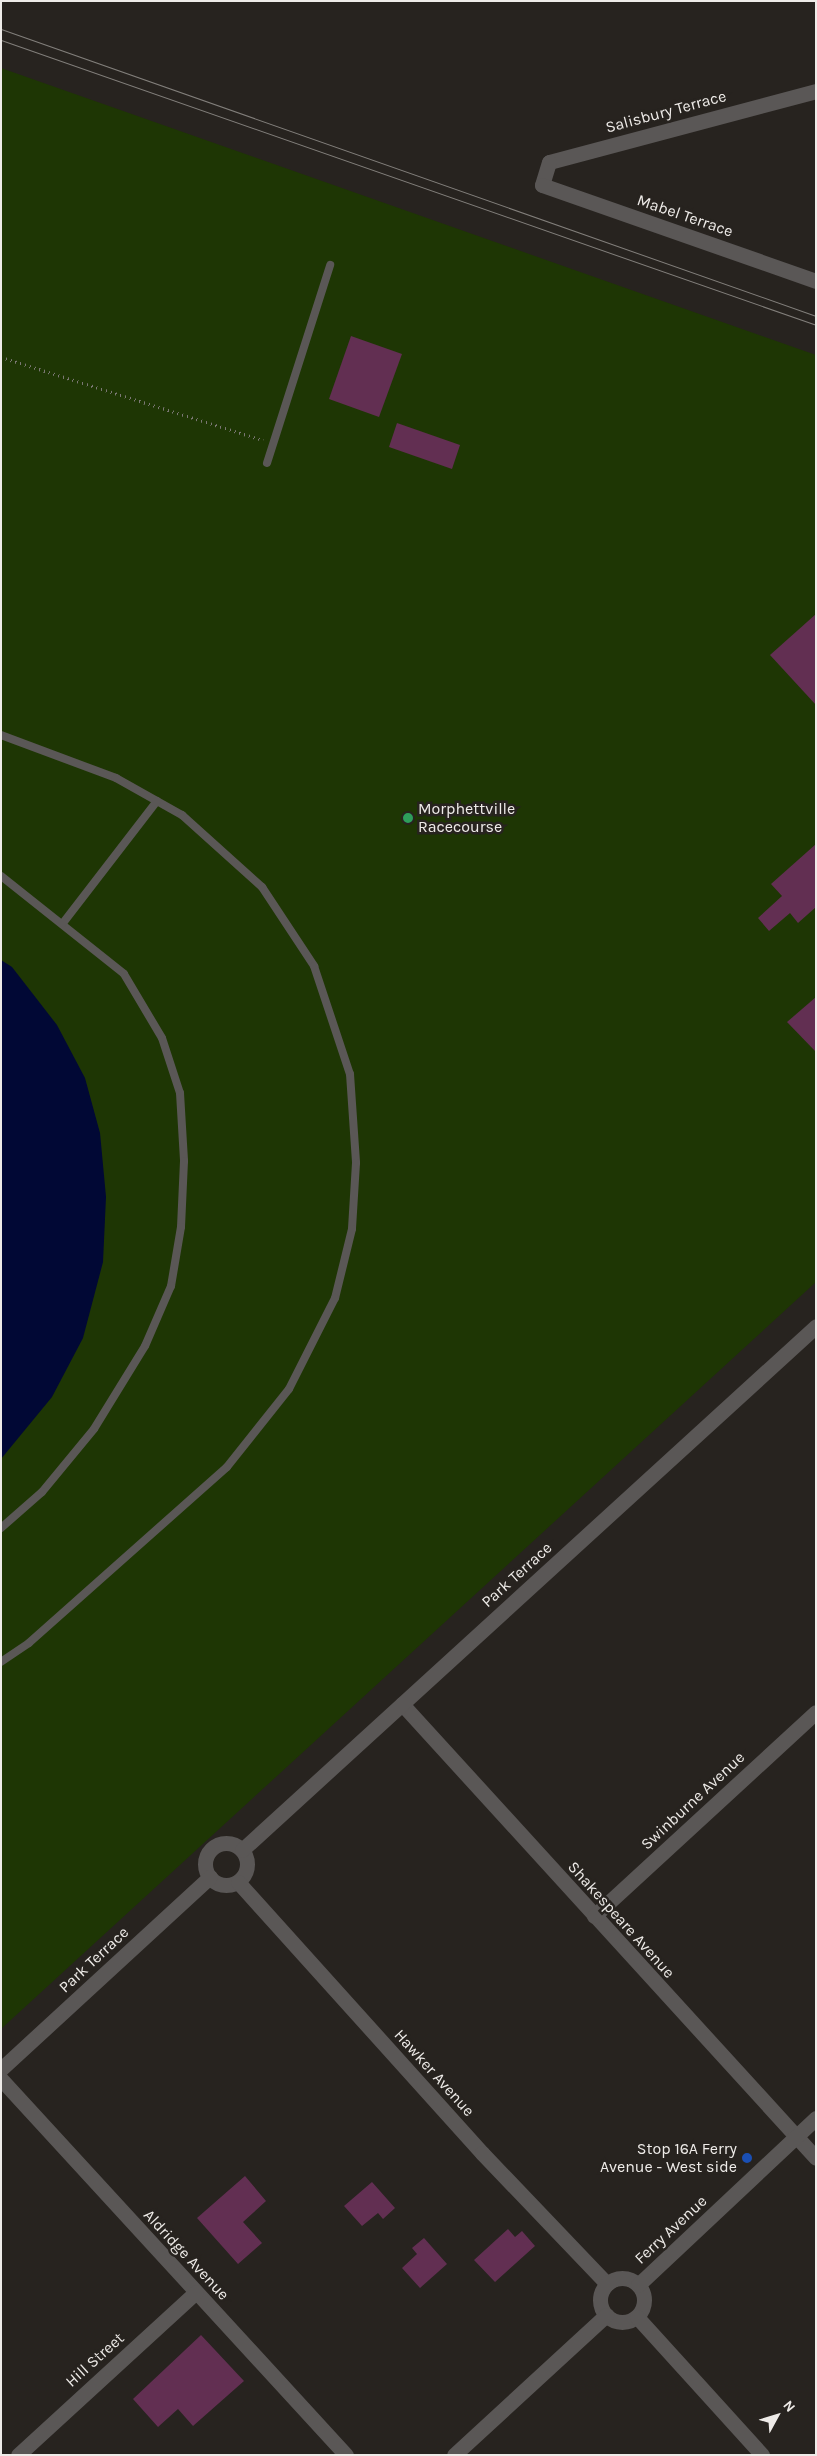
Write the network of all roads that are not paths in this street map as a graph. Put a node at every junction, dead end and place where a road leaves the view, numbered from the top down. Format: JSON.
{"nodes":[{"id":1,"x":816,"y":91,"type":"edge"},
{"id":2,"x":542,"y":185,"type":"joint"},
{"id":3,"x":330,"y":265,"type":"dead end"},
{"id":4,"x":816,"y":280,"type":"edge"},
{"id":5,"x":266,"y":463,"type":"dead end"},
{"id":6,"x":1,"y":736,"type":"edge"},
{"id":7,"x":157,"y":801,"type":"junction"},
{"id":8,"x":1,"y":876,"type":"edge"},
{"id":9,"x":63,"y":923,"type":"junction"},
{"id":10,"x":816,"y":1326,"type":"edge"},
{"id":11,"x":1,"y":1528,"type":"edge"},
{"id":12,"x":1,"y":1662,"type":"edge"},
{"id":13,"x":402,"y":1704,"type":"junction"},
{"id":14,"x":816,"y":1712,"type":"edge"},
{"id":15,"x":242,"y":1850,"type":"junction"},
{"id":16,"x":210,"y":1877,"type":"junction"},
{"id":17,"x":238,"y":1882,"type":"junction"},
{"id":18,"x":594,"y":1916,"type":"junction"},
{"id":19,"x":1,"y":2070,"type":"edge"},
{"id":20,"x":1,"y":2079,"type":"edge"},
{"id":21,"x":816,"y":2118,"type":"edge"},
{"id":22,"x":796,"y":2137,"type":"junction"},
{"id":23,"x":816,"y":2158,"type":"edge"},
{"id":24,"x":608,"y":2284,"type":"junction"},
{"id":25,"x":638,"y":2285,"type":"junction"},
{"id":26,"x":196,"y":2292,"type":"junction"},
{"id":27,"x":606,"y":2314,"type":"junction"},
{"id":28,"x":637,"y":2317,"type":"junction"},
{"id":29,"x":18,"y":2455,"type":"edge"},
{"id":30,"x":346,"y":2455,"type":"edge"},
{"id":31,"x":454,"y":2455,"type":"edge"},
{"id":32,"x":762,"y":2455,"type":"edge"}],
"edges":[{"from":1,"to":2,"type":"street","name":"Salisbury Terrace"},
{"from":2,"to":4,"type":"street","name":"Mabel Terrace"},
{"from":3,"to":5,"type":"lane"},
{"from":6,"to":7,"type":"lane"},
{"from":7,"to":9,"type":"lane"},
{"from":7,"to":12,"type":"lane"},
{"from":8,"to":9,"type":"lane"},
{"from":9,"to":11,"type":"lane"},
{"from":10,"to":13,"type":"street","name":"Park Terrace"},
{"from":13,"to":15,"type":"street","name":"Park Terrace"},
{"from":13,"to":18,"type":"street","name":"Shakespeare Avenue"},
{"from":14,"to":18,"type":"street","name":"Swinburne Avenue"},
{"from":15,"to":16,"type":"street"},
{"from":15,"to":17,"type":"street"},
{"from":16,"to":17,"type":"street"},
{"from":16,"to":19,"type":"street","name":"Park Terrace"},
{"from":17,"to":24,"type":"street","name":"Hawker Avenue"},
{"from":18,"to":22,"type":"street","name":"Shakespeare Avenue"},
{"from":20,"to":26,"type":"street","name":"Aldridge Avenue"},
{"from":21,"to":22,"type":"street","name":"Ferry Avenue"},
{"from":22,"to":23,"type":"street","name":"Shakespeare Avenue"},
{"from":22,"to":25,"type":"street","name":"Ferry Avenue"},
{"from":24,"to":25,"type":"street"},
{"from":24,"to":27,"type":"street"},
{"from":25,"to":28,"type":"street"},
{"from":26,"to":29,"type":"street","name":"Hill Street"},
{"from":26,"to":30,"type":"street","name":"Aldridge Avenue"},
{"from":27,"to":28,"type":"street"},
{"from":27,"to":31,"type":"street"},
{"from":28,"to":32,"type":"street"}]}
